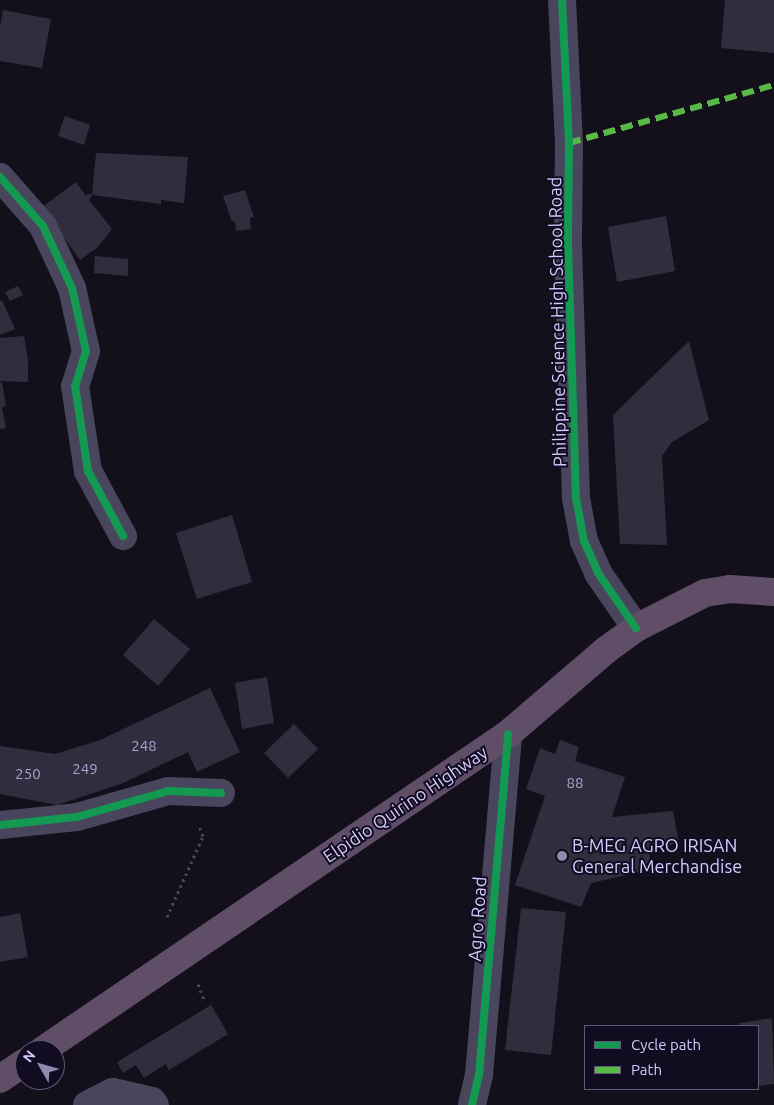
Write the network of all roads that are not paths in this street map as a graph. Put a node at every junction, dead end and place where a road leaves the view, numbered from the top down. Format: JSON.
{"nodes":[{"id":1,"x":562,"y":0,"type":"edge"},
{"id":2,"x":0,"y":177,"type":"edge"},
{"id":3,"x":123,"y":536,"type":"dead end"},
{"id":4,"x":774,"y":592,"type":"edge"},
{"id":5,"x":636,"y":628,"type":"junction"},
{"id":6,"x":508,"y":734,"type":"junction"},
{"id":7,"x":221,"y":792,"type":"road end"},
{"id":8,"x":0,"y":825,"type":"edge"},
{"id":9,"x":57,"y":1040,"type":"edge"},
{"id":10,"x":15,"y":1069,"type":"edge"},
{"id":11,"x":0,"y":1079,"type":"edge"},
{"id":12,"x":86,"y":1105,"type":"edge"},
{"id":13,"x":155,"y":1105,"type":"edge"},
{"id":14,"x":472,"y":1105,"type":"edge"}],
"edges":[{"from":1,"to":5,"type":"street","name":"Philippine Science High School Road"},
{"from":2,"to":3,"type":"street"},
{"from":4,"to":5,"type":"highway","name":"Elpidio Quirino Highway"},
{"from":5,"to":6,"type":"highway","name":"Elpidio Quirino Highway"},
{"from":6,"to":9,"type":"highway","name":"Elpidio Quirino Highway"},
{"from":6,"to":14,"type":"street","name":"Agro Road"},
{"from":7,"to":8,"type":"street"},
{"from":10,"to":11,"type":"highway"},
{"from":12,"to":13,"type":"street"}]}
